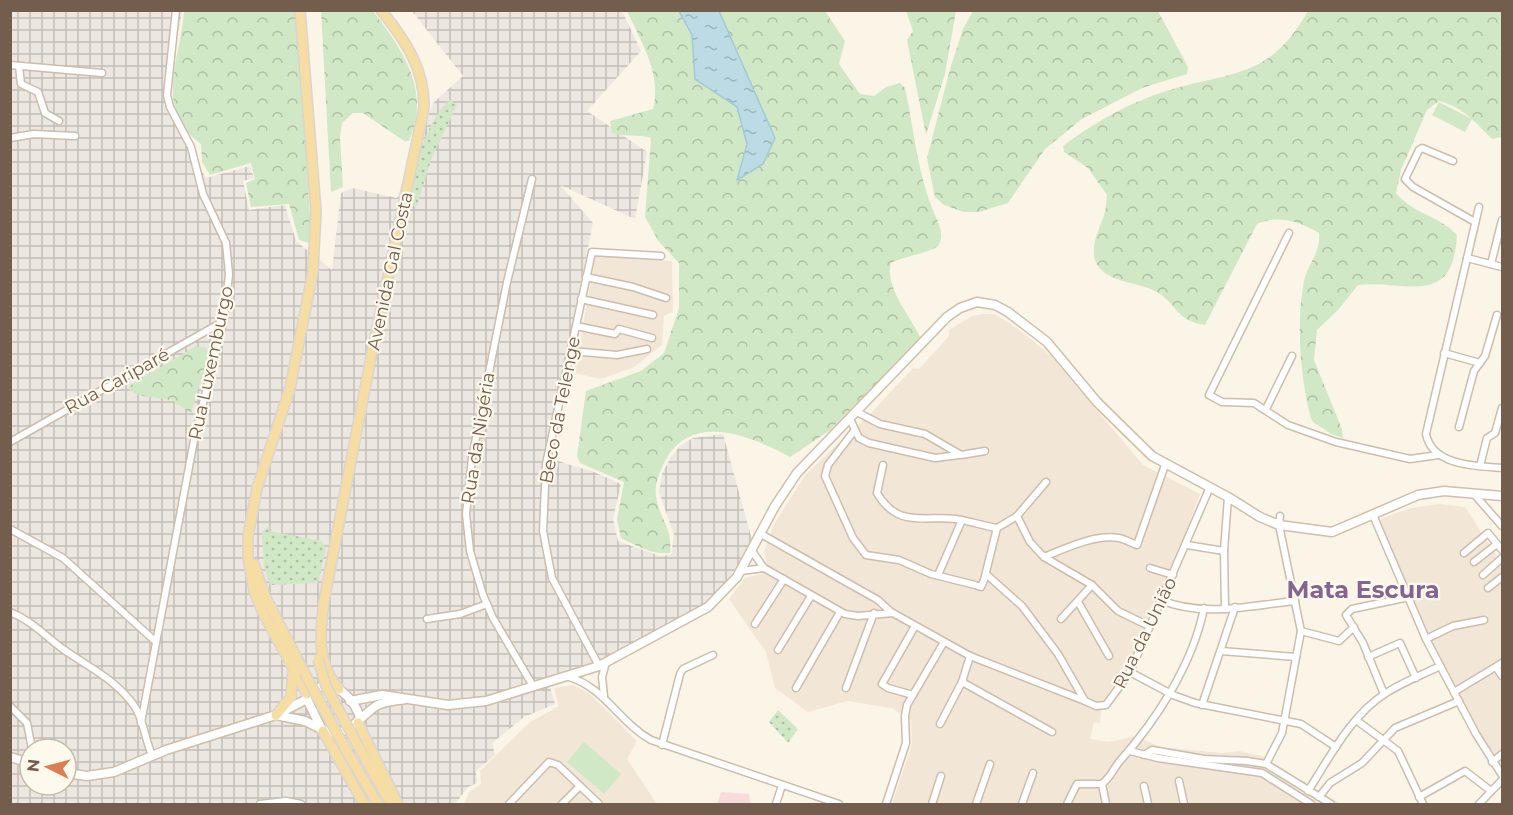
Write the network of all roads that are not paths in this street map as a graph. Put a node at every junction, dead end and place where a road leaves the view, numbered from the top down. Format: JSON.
{"nodes":[{"id":1,"x":176,"y":10,"type":"edge"},
{"id":2,"x":300,"y":10,"type":"edge"},
{"id":3,"x":381,"y":10,"type":"edge"},
{"id":4,"x":10,"y":65,"type":"edge"},
{"id":5,"x":19,"y":66,"type":"junction"},
{"id":6,"x":102,"y":73,"type":"dead end"},
{"id":7,"x":59,"y":121,"type":"dead end"},
{"id":8,"x":75,"y":136,"type":"dead end"},
{"id":9,"x":10,"y":138,"type":"edge"},
{"id":10,"x":1453,"y":161,"type":"dead end"},
{"id":11,"x":532,"y":179,"type":"dead end"},
{"id":12,"x":1479,"y":207,"type":"dead end"},
{"id":13,"x":1503,"y":220,"type":"edge"},
{"id":14,"x":1475,"y":222,"type":"junction"},
{"id":15,"x":1289,"y":233,"type":"dead end"},
{"id":16,"x":661,"y":256,"type":"dead end"},
{"id":17,"x":1467,"y":258,"type":"junction"},
{"id":18,"x":1491,"y":264,"type":"junction"},
{"id":19,"x":1503,"y":267,"type":"edge"},
{"id":20,"x":586,"y":277,"type":"junction"},
{"id":21,"x":666,"y":298,"type":"dead end"},
{"id":22,"x":581,"y":299,"type":"junction"},
{"id":23,"x":653,"y":315,"type":"dead end"},
{"id":24,"x":1497,"y":315,"type":"dead end"},
{"id":25,"x":224,"y":320,"type":"junction"},
{"id":26,"x":576,"y":326,"type":"junction"},
{"id":27,"x":652,"y":338,"type":"dead end"},
{"id":28,"x":647,"y":349,"type":"dead end"},
{"id":29,"x":571,"y":351,"type":"junction"},
{"id":30,"x":1444,"y":353,"type":"junction"},
{"id":31,"x":1292,"y":356,"type":"dead end"},
{"id":32,"x":1480,"y":363,"type":"junction"},
{"id":33,"x":1503,"y":408,"type":"edge"},
{"id":34,"x":1266,"y":409,"type":"junction"},
{"id":35,"x":857,"y":412,"type":"junction"},
{"id":36,"x":850,"y":419,"type":"junction"},
{"id":37,"x":1459,"y":427,"type":"dead end"},
{"id":38,"x":854,"y":431,"type":"junction"},
{"id":39,"x":10,"y":442,"type":"edge"},
{"id":40,"x":985,"y":451,"type":"dead end"},
{"id":41,"x":961,"y":455,"type":"junction"},
{"id":42,"x":1438,"y":455,"type":"junction"},
{"id":43,"x":883,"y":465,"type":"dead end"},
{"id":44,"x":1165,"y":465,"type":"junction"},
{"id":45,"x":1479,"y":466,"type":"junction"},
{"id":46,"x":1503,"y":468,"type":"edge"},
{"id":47,"x":1046,"y":482,"type":"dead end"},
{"id":48,"x":1210,"y":487,"type":"junction"},
{"id":49,"x":1473,"y":493,"type":"junction"},
{"id":50,"x":1503,"y":496,"type":"edge"},
{"id":51,"x":1228,"y":497,"type":"junction"},
{"id":52,"x":1373,"y":515,"type":"junction"},
{"id":53,"x":1017,"y":516,"type":"junction"},
{"id":54,"x":962,"y":520,"type":"junction"},
{"id":55,"x":1279,"y":521,"type":"junction"},
{"id":56,"x":1503,"y":526,"type":"edge"},
{"id":57,"x":998,"y":528,"type":"junction"},
{"id":58,"x":10,"y":529,"type":"edge"},
{"id":59,"x":760,"y":534,"type":"junction"},
{"id":60,"x":335,"y":543,"type":"junction"},
{"id":61,"x":1497,"y":544,"type":"junction"},
{"id":62,"x":248,"y":545,"type":"junction"},
{"id":63,"x":1187,"y":545,"type":"junction"},
{"id":64,"x":1503,"y":550,"type":"edge"},
{"id":65,"x":752,"y":551,"type":"junction"},
{"id":66,"x":1224,"y":551,"type":"junction"},
{"id":67,"x":1464,"y":553,"type":"dead end"},
{"id":68,"x":1044,"y":557,"type":"junction"},
{"id":69,"x":1503,"y":558,"type":"edge"},
{"id":70,"x":1474,"y":562,"type":"dead end"},
{"id":71,"x":764,"y":568,"type":"junction"},
{"id":72,"x":1150,"y":568,"type":"dead end"},
{"id":73,"x":741,"y":571,"type":"junction"},
{"id":74,"x":986,"y":574,"type":"junction"},
{"id":75,"x":938,"y":575,"type":"junction"},
{"id":76,"x":1173,"y":575,"type":"junction"},
{"id":77,"x":1483,"y":575,"type":"dead end"},
{"id":78,"x":1503,"y":577,"type":"edge"},
{"id":79,"x":784,"y":579,"type":"junction"},
{"id":80,"x":1092,"y":585,"type":"junction"},
{"id":81,"x":1488,"y":588,"type":"dead end"},
{"id":82,"x":810,"y":596,"type":"junction"},
{"id":83,"x":1409,"y":597,"type":"junction"},
{"id":84,"x":1161,"y":600,"type":"junction"},
{"id":85,"x":1295,"y":601,"type":"junction"},
{"id":86,"x":1078,"y":602,"type":"junction"},
{"id":87,"x":487,"y":604,"type":"junction"},
{"id":88,"x":1235,"y":607,"type":"junction"},
{"id":89,"x":1204,"y":608,"type":"junction"},
{"id":90,"x":1225,"y":609,"type":"junction"},
{"id":91,"x":10,"y":612,"type":"edge"},
{"id":92,"x":840,"y":612,"type":"junction"},
{"id":93,"x":874,"y":613,"type":"junction"},
{"id":94,"x":893,"y":614,"type":"junction"},
{"id":95,"x":427,"y":619,"type":"dead end"},
{"id":96,"x":1061,"y":619,"type":"dead end"},
{"id":97,"x":1484,"y":620,"type":"dead end"},
{"id":98,"x":755,"y":624,"type":"dead end"},
{"id":99,"x":915,"y":626,"type":"junction"},
{"id":100,"x":1149,"y":626,"type":"junction"},
{"id":101,"x":1354,"y":627,"type":"junction"},
{"id":102,"x":1301,"y":631,"type":"junction"},
{"id":103,"x":1426,"y":639,"type":"junction"},
{"id":104,"x":155,"y":641,"type":"junction"},
{"id":105,"x":944,"y":642,"type":"junction"},
{"id":106,"x":778,"y":650,"type":"dead end"},
{"id":107,"x":1221,"y":651,"type":"junction"},
{"id":108,"x":713,"y":655,"type":"dead end"},
{"id":109,"x":970,"y":656,"type":"junction"},
{"id":110,"x":1109,"y":657,"type":"dead end"},
{"id":111,"x":1296,"y":657,"type":"junction"},
{"id":112,"x":1368,"y":657,"type":"junction"},
{"id":113,"x":603,"y":664,"type":"junction"},
{"id":114,"x":1499,"y":665,"type":"edge"},
{"id":115,"x":1440,"y":666,"type":"junction"},
{"id":116,"x":293,"y":668,"type":"junction"},
{"id":117,"x":1130,"y":672,"type":"junction"},
{"id":118,"x":568,"y":676,"type":"junction"},
{"id":119,"x":1503,"y":676,"type":"edge"},
{"id":120,"x":1416,"y":678,"type":"junction"},
{"id":121,"x":962,"y":682,"type":"junction"},
{"id":122,"x":533,"y":686,"type":"junction"},
{"id":123,"x":796,"y":688,"type":"dead end"},
{"id":124,"x":846,"y":688,"type":"dead end"},
{"id":125,"x":339,"y":689,"type":"junction"},
{"id":126,"x":1454,"y":692,"type":"junction"},
{"id":127,"x":1169,"y":693,"type":"junction"},
{"id":128,"x":1384,"y":694,"type":"junction"},
{"id":129,"x":913,"y":695,"type":"junction"},
{"id":130,"x":307,"y":697,"type":"junction"},
{"id":131,"x":604,"y":697,"type":"junction"},
{"id":132,"x":408,"y":698,"type":"junction"},
{"id":133,"x":350,"y":701,"type":"junction"},
{"id":134,"x":1085,"y":701,"type":"junction"},
{"id":135,"x":1459,"y":701,"type":"junction"},
{"id":136,"x":1202,"y":705,"type":"junction"},
{"id":137,"x":10,"y":706,"type":"edge"},
{"id":138,"x":276,"y":715,"type":"junction"},
{"id":139,"x":1285,"y":719,"type":"junction"},
{"id":140,"x":1356,"y":720,"type":"junction"},
{"id":141,"x":359,"y":721,"type":"junction"},
{"id":142,"x":141,"y":723,"type":"junction"},
{"id":143,"x":940,"y":724,"type":"dead end"},
{"id":144,"x":323,"y":730,"type":"junction"},
{"id":145,"x":1052,"y":732,"type":"dead end"},
{"id":146,"x":30,"y":737,"type":"edge"},
{"id":147,"x":1383,"y":739,"type":"junction"},
{"id":148,"x":662,"y":745,"type":"junction"},
{"id":149,"x":1336,"y":747,"type":"junction"},
{"id":150,"x":1131,"y":752,"type":"junction"},
{"id":151,"x":1503,"y":754,"type":"edge"},
{"id":152,"x":152,"y":755,"type":"junction"},
{"id":153,"x":1144,"y":755,"type":"junction"},
{"id":154,"x":1492,"y":762,"type":"junction"},
{"id":155,"x":990,"y":764,"type":"dead end"},
{"id":156,"x":1266,"y":764,"type":"junction"},
{"id":157,"x":78,"y":773,"type":"edge"},
{"id":158,"x":1033,"y":773,"type":"dead end"},
{"id":159,"x":1503,"y":775,"type":"edge"},
{"id":160,"x":941,"y":776,"type":"dead end"},
{"id":161,"x":1503,"y":780,"type":"edge"},
{"id":162,"x":1179,"y":781,"type":"dead end"},
{"id":163,"x":1102,"y":784,"type":"junction"},
{"id":164,"x":782,"y":785,"type":"junction"},
{"id":165,"x":579,"y":786,"type":"junction"},
{"id":166,"x":1144,"y":786,"type":"dead end"},
{"id":167,"x":1308,"y":790,"type":"junction"},
{"id":168,"x":1491,"y":791,"type":"junction"},
{"id":169,"x":1419,"y":796,"type":"junction"},
{"id":170,"x":1319,"y":797,"type":"junction"},
{"id":171,"x":260,"y":804,"type":"edge"},
{"id":172,"x":300,"y":804,"type":"edge"},
{"id":173,"x":364,"y":804,"type":"edge"},
{"id":174,"x":378,"y":804,"type":"edge"},
{"id":175,"x":391,"y":804,"type":"edge"},
{"id":176,"x":398,"y":804,"type":"edge"},
{"id":177,"x":509,"y":804,"type":"edge"},
{"id":178,"x":562,"y":804,"type":"edge"},
{"id":179,"x":599,"y":804,"type":"edge"},
{"id":180,"x":776,"y":804,"type":"edge"},
{"id":181,"x":839,"y":804,"type":"edge"},
{"id":182,"x":886,"y":804,"type":"edge"},
{"id":183,"x":932,"y":804,"type":"edge"},
{"id":184,"x":976,"y":804,"type":"edge"},
{"id":185,"x":1022,"y":804,"type":"edge"},
{"id":186,"x":1067,"y":804,"type":"edge"},
{"id":187,"x":1106,"y":804,"type":"edge"},
{"id":188,"x":1148,"y":804,"type":"edge"},
{"id":189,"x":1184,"y":804,"type":"edge"},
{"id":190,"x":1311,"y":804,"type":"edge"},
{"id":191,"x":1331,"y":804,"type":"edge"},
{"id":192,"x":1423,"y":804,"type":"edge"},
{"id":193,"x":1479,"y":804,"type":"edge"}],
"edges":[{"from":1,"to":25,"type":"street","name":"Rua Luxemburgo"},
{"from":2,"to":62,"type":"main road"},
{"from":3,"to":60,"type":"main road","name":"Avenida Gal Costa"},
{"from":4,"to":5,"type":"street"},
{"from":5,"to":6,"type":"street"},
{"from":5,"to":7,"type":"street"},
{"from":8,"to":9,"type":"street"},
{"from":10,"to":14,"type":"street"},
{"from":11,"to":87,"type":"street","name":"Rua da Nigéria"},
{"from":12,"to":14,"type":"street"},
{"from":13,"to":18,"type":"street"},
{"from":14,"to":17,"type":"street"},
{"from":15,"to":34,"type":"street"},
{"from":16,"to":20,"type":"street","name":"Beco da Telenge"},
{"from":17,"to":18,"type":"street"},
{"from":17,"to":30,"type":"street"},
{"from":18,"to":19,"type":"street"},
{"from":20,"to":21,"type":"street"},
{"from":20,"to":22,"type":"street","name":"Beco da Telenge"},
{"from":22,"to":23,"type":"street"},
{"from":22,"to":26,"type":"street","name":"Beco da Telenge"},
{"from":24,"to":32,"type":"street"},
{"from":25,"to":39,"type":"street","name":"Rua Cariparé"},
{"from":25,"to":104,"type":"street","name":"Rua Luxemburgo"},
{"from":26,"to":27,"type":"street"},
{"from":26,"to":29,"type":"street","name":"Beco da Telenge"},
{"from":28,"to":29,"type":"street"},
{"from":29,"to":113,"type":"street","name":"Beco da Telenge"},
{"from":30,"to":32,"type":"street"},
{"from":30,"to":42,"type":"street"},
{"from":31,"to":34,"type":"street"},
{"from":32,"to":37,"type":"street"},
{"from":33,"to":45,"type":"street"},
{"from":34,"to":42,"type":"street"},
{"from":35,"to":36,"type":"main road"},
{"from":35,"to":41,"type":"street"},
{"from":35,"to":44,"type":"main road"},
{"from":36,"to":38,"type":"street"},
{"from":36,"to":59,"type":"main road"},
{"from":38,"to":41,"type":"street"},
{"from":38,"to":75,"type":"street"},
{"from":40,"to":41,"type":"street"},
{"from":42,"to":45,"type":"street"},
{"from":43,"to":54,"type":"street"},
{"from":44,"to":48,"type":"main road"},
{"from":44,"to":68,"type":"street"},
{"from":45,"to":46,"type":"street"},
{"from":47,"to":53,"type":"street"},
{"from":48,"to":51,"type":"main road"},
{"from":48,"to":63,"type":"street","name":"Rua da União"},
{"from":49,"to":50,"type":"main road"},
{"from":49,"to":52,"type":"main road"},
{"from":49,"to":56,"type":"street"},
{"from":51,"to":55,"type":"main road"},
{"from":51,"to":66,"type":"street"},
{"from":52,"to":55,"type":"main road"},
{"from":52,"to":83,"type":"street"},
{"from":53,"to":57,"type":"street"},
{"from":53,"to":68,"type":"street"},
{"from":54,"to":57,"type":"street"},
{"from":54,"to":75,"type":"street"},
{"from":55,"to":85,"type":"street"},
{"from":57,"to":74,"type":"street"},
{"from":58,"to":104,"type":"street"},
{"from":59,"to":65,"type":"main road"},
{"from":59,"to":94,"type":"street"},
{"from":60,"to":125,"type":"main road","name":"Avenida Gal Costa"},
{"from":60,"to":175,"type":"main road","name":"Avenida Gal Costa","bridge":true},
{"from":61,"to":64,"type":"street"},
{"from":61,"to":67,"type":"street"},
{"from":61,"to":70,"type":"street"},
{"from":62,"to":116,"type":"main road"},
{"from":62,"to":174,"type":"main road","bridge":true},
{"from":63,"to":66,"type":"street"},
{"from":63,"to":76,"type":"street","name":"Rua da União"},
{"from":65,"to":71,"type":"street"},
{"from":65,"to":73,"type":"main road"},
{"from":66,"to":90,"type":"street"},
{"from":68,"to":80,"type":"street"},
{"from":69,"to":77,"type":"street"},
{"from":71,"to":73,"type":"street"},
{"from":71,"to":79,"type":"street"},
{"from":72,"to":76,"type":"street"},
{"from":73,"to":113,"type":"main road"},
{"from":74,"to":75,"type":"street"},
{"from":74,"to":134,"type":"street"},
{"from":76,"to":84,"type":"street","name":"Rua da União"},
{"from":78,"to":81,"type":"street"},
{"from":79,"to":82,"type":"street"},
{"from":79,"to":98,"type":"street"},
{"from":80,"to":86,"type":"street"},
{"from":80,"to":100,"type":"street"},
{"from":82,"to":92,"type":"street"},
{"from":82,"to":106,"type":"street"},
{"from":83,"to":101,"type":"street"},
{"from":83,"to":103,"type":"street"},
{"from":84,"to":89,"type":"street"},
{"from":84,"to":100,"type":"street","name":"Rua da União"},
{"from":85,"to":88,"type":"street"},
{"from":85,"to":102,"type":"street"},
{"from":86,"to":96,"type":"street"},
{"from":86,"to":110,"type":"street"},
{"from":87,"to":95,"type":"street"},
{"from":87,"to":122,"type":"street","name":"Rua da Nigéria"},
{"from":88,"to":90,"type":"street"},
{"from":88,"to":107,"type":"street"},
{"from":89,"to":90,"type":"street"},
{"from":89,"to":127,"type":"street"},
{"from":91,"to":142,"type":"street"},
{"from":92,"to":93,"type":"street"},
{"from":92,"to":123,"type":"street"},
{"from":93,"to":94,"type":"street"},
{"from":93,"to":124,"type":"street"},
{"from":94,"to":99,"type":"street"},
{"from":97,"to":103,"type":"street"},
{"from":99,"to":105,"type":"street"},
{"from":99,"to":129,"type":"street"},
{"from":100,"to":117,"type":"street","name":"Rua da União"},
{"from":101,"to":102,"type":"street"},
{"from":101,"to":112,"type":"street"},
{"from":102,"to":111,"type":"street"},
{"from":103,"to":115,"type":"street"},
{"from":104,"to":142,"type":"street","name":"Rua Luxemburgo"},
{"from":105,"to":109,"type":"street"},
{"from":105,"to":129,"type":"street"},
{"from":107,"to":111,"type":"street"},
{"from":107,"to":136,"type":"street"},
{"from":108,"to":148,"type":"street"},
{"from":109,"to":121,"type":"street"},
{"from":109,"to":134,"type":"street"},
{"from":111,"to":139,"type":"street"},
{"from":112,"to":120,"type":"street"},
{"from":112,"to":128,"type":"street"},
{"from":113,"to":118,"type":"main road"},
{"from":113,"to":131,"type":"street"},
{"from":114,"to":119,"type":"street"},
{"from":114,"to":126,"type":"street"},
{"from":115,"to":120,"type":"street"},
{"from":115,"to":126,"type":"street"},
{"from":116,"to":130,"type":"main road"},
{"from":116,"to":138,"type":"main road"},
{"from":117,"to":127,"type":"street"},
{"from":117,"to":134,"type":"street","name":"Rua da União"},
{"from":118,"to":122,"type":"main road"},
{"from":118,"to":131,"type":"street"},
{"from":120,"to":128,"type":"street"},
{"from":121,"to":143,"type":"street"},
{"from":121,"to":145,"type":"street"},
{"from":122,"to":132,"type":"main road"},
{"from":125,"to":130,"type":"main road"},
{"from":125,"to":133,"type":"main road","name":"Avenida Gal Costa"},
{"from":126,"to":135,"type":"street"},
{"from":127,"to":136,"type":"street"},
{"from":127,"to":150,"type":"street"},
{"from":128,"to":140,"type":"street"},
{"from":129,"to":182,"type":"street"},
{"from":130,"to":138,"type":"main road"},
{"from":130,"to":144,"type":"main road"},
{"from":131,"to":148,"type":"street"},
{"from":132,"to":133,"type":"main road"},
{"from":132,"to":141,"type":"main road"},
{"from":133,"to":141,"type":"main road","name":"Avenida Gal Costa"},
{"from":135,"to":147,"type":"street"},
{"from":135,"to":154,"type":"street"},
{"from":136,"to":139,"type":"street"},
{"from":137,"to":146,"type":"street"},
{"from":138,"to":144,"type":"main road"},
{"from":138,"to":152,"type":"main road"},
{"from":139,"to":149,"type":"street"},
{"from":139,"to":156,"type":"street"},
{"from":140,"to":147,"type":"street"},
{"from":140,"to":149,"type":"street"},
{"from":141,"to":144,"type":"main road"},
{"from":141,"to":176,"type":"main road","name":"Avenida Gal Costa"},
{"from":142,"to":152,"type":"street"},
{"from":144,"to":173,"type":"main road"},
{"from":147,"to":169,"type":"street"},
{"from":147,"to":170,"type":"street"},
{"from":148,"to":164,"type":"street"},
{"from":149,"to":167,"type":"street"},
{"from":150,"to":153,"type":"street"},
{"from":150,"to":163,"type":"street"},
{"from":151,"to":154,"type":"street"},
{"from":152,"to":157,"type":"main road"},
{"from":153,"to":156,"type":"street"},
{"from":153,"to":190,"type":"street"},
{"from":154,"to":159,"type":"street"},
{"from":155,"to":184,"type":"street"},
{"from":156,"to":167,"type":"street"},
{"from":158,"to":185,"type":"street"},
{"from":160,"to":183,"type":"street"},
{"from":161,"to":168,"type":"street"},
{"from":162,"to":189,"type":"street"},
{"from":163,"to":186,"type":"street"},
{"from":163,"to":187,"type":"street"},
{"from":164,"to":180,"type":"street"},
{"from":164,"to":181,"type":"street"},
{"from":165,"to":177,"type":"street"},
{"from":165,"to":178,"type":"street"},
{"from":165,"to":179,"type":"street"},
{"from":166,"to":188,"type":"street"},
{"from":167,"to":170,"type":"street"},
{"from":168,"to":169,"type":"street"},
{"from":168,"to":193,"type":"street"},
{"from":169,"to":192,"type":"street"},
{"from":170,"to":191,"type":"street"},
{"from":171,"to":172,"type":"street"}]}
